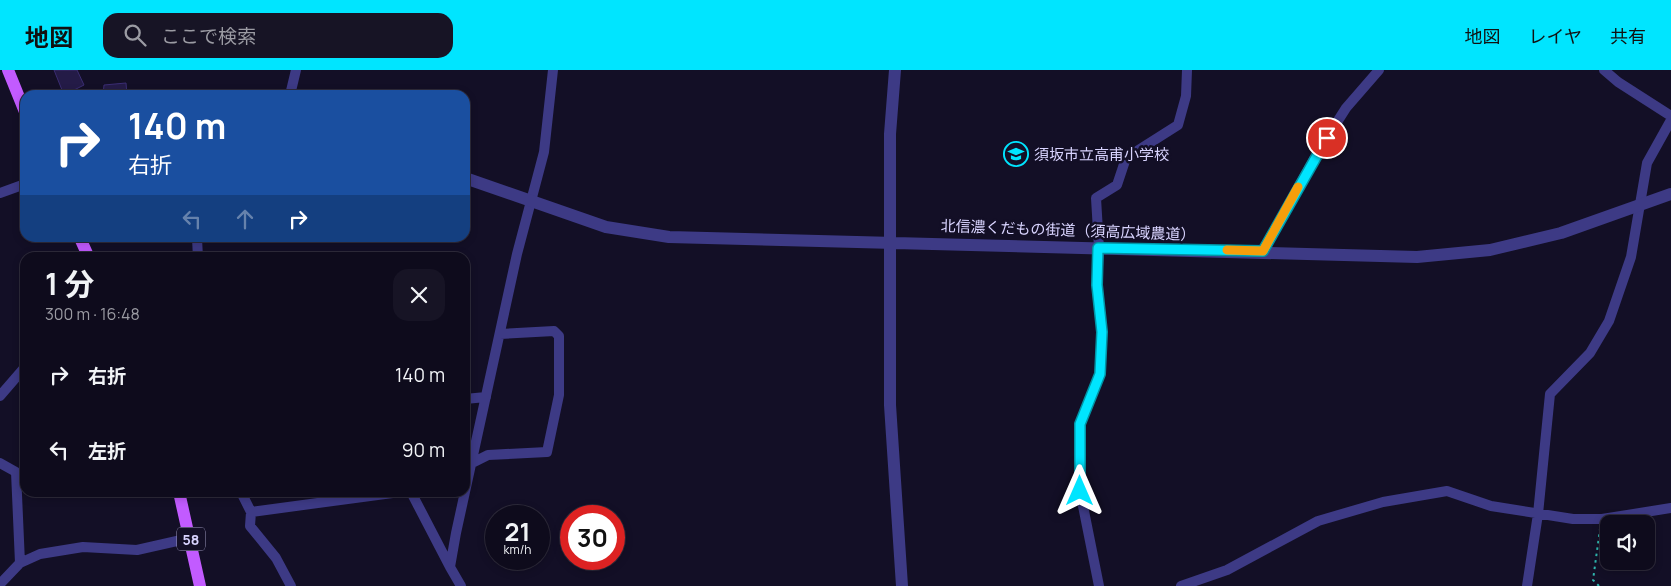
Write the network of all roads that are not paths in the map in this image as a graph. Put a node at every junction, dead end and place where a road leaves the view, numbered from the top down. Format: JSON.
{"nodes":[{"id":1,"x":8,"y":70,"type":"edge"},
{"id":2,"x":296,"y":70,"type":"edge"},
{"id":3,"x":553,"y":70,"type":"edge"},
{"id":4,"x":895,"y":70,"type":"edge"},
{"id":5,"x":1187,"y":70,"type":"edge"},
{"id":6,"x":1379,"y":70,"type":"edge"},
{"id":7,"x":1604,"y":70,"type":"edge"},
{"id":8,"x":291,"y":90,"type":"edge"},
{"id":9,"x":20,"y":100,"type":"edge"},
{"id":10,"x":1671,"y":118,"type":"edge"},
{"id":11,"x":470,"y":180,"type":"edge"},
{"id":12,"x":20,"y":186,"type":"edge"},
{"id":13,"x":0,"y":192,"type":"edge"},
{"id":14,"x":1671,"y":194,"type":"edge"},
{"id":15,"x":532,"y":201,"type":"junction"},
{"id":16,"x":1639,"y":206,"type":"junction"},
{"id":17,"x":891,"y":241,"type":"junction"},
{"id":18,"x":1098,"y":248,"type":"junction"},
{"id":19,"x":1263,"y":251,"type":"junction"},
{"id":20,"x":500,"y":334,"type":"junction"},
{"id":21,"x":20,"y":373,"type":"edge"},
{"id":22,"x":0,"y":396,"type":"edge"},
{"id":23,"x":486,"y":396,"type":"junction"},
{"id":24,"x":470,"y":398,"type":"edge"},
{"id":25,"x":470,"y":457,"type":"edge"},
{"id":26,"x":0,"y":463,"type":"edge"},
{"id":27,"x":470,"y":464,"type":"edge"},
{"id":28,"x":180,"y":497,"type":"edge"},
{"id":29,"x":244,"y":497,"type":"edge"},
{"id":30,"x":363,"y":497,"type":"edge"},
{"id":31,"x":414,"y":497,"type":"edge"},
{"id":32,"x":462,"y":497,"type":"edge"},
{"id":33,"x":1671,"y":508,"type":"edge"},
{"id":34,"x":251,"y":512,"type":"junction"},
{"id":35,"x":1538,"y":514,"type":"junction"},
{"id":36,"x":190,"y":538,"type":"junction"},
{"id":37,"x":20,"y":563,"type":"junction"},
{"id":38,"x":450,"y":567,"type":"junction"},
{"id":39,"x":0,"y":584,"type":"edge"},
{"id":40,"x":200,"y":586,"type":"edge"},
{"id":41,"x":291,"y":586,"type":"edge"},
{"id":42,"x":461,"y":586,"type":"edge"},
{"id":43,"x":902,"y":586,"type":"edge"},
{"id":44,"x":1099,"y":586,"type":"edge"},
{"id":45,"x":1181,"y":586,"type":"edge"},
{"id":46,"x":1527,"y":586,"type":"edge"}],
"edges":[{"from":1,"to":9,"type":"main road"},
{"from":2,"to":8,"type":"street"},
{"from":3,"to":15,"type":"street"},
{"from":4,"to":17,"type":"street"},
{"from":5,"to":18,"type":"street"},
{"from":6,"to":19,"type":"street"},
{"from":7,"to":10,"type":"street"},
{"from":10,"to":16,"type":"street"},
{"from":11,"to":15,"type":"street","name":"北信濃くだもの街道（須高広域農道）"},
{"from":12,"to":13,"type":"street"},
{"from":14,"to":16,"type":"street","name":"北信濃くだもの街道（須高広域農道）"},
{"from":15,"to":17,"type":"street","name":"北信濃くだもの街道（須高広域農道）"},
{"from":15,"to":20,"type":"street"},
{"from":16,"to":19,"type":"street","name":"北信濃くだもの街道（須高広域農道）"},
{"from":16,"to":35,"type":"street"},
{"from":17,"to":18,"type":"street","name":"北信濃くだもの街道（須高広域農道）"},
{"from":17,"to":43,"type":"street"},
{"from":18,"to":19,"type":"street","name":"北信濃くだもの街道（須高広域農道）"},
{"from":18,"to":44,"type":"street"},
{"from":20,"to":23,"type":"street"},
{"from":20,"to":27,"type":"street"},
{"from":21,"to":22,"type":"street"},
{"from":23,"to":24,"type":"street"},
{"from":23,"to":25,"type":"street"},
{"from":26,"to":37,"type":"street"},
{"from":28,"to":36,"type":"main road","number":"58"},
{"from":29,"to":34,"type":"street"},
{"from":30,"to":34,"type":"street"},
{"from":31,"to":38,"type":"street"},
{"from":32,"to":38,"type":"street"},
{"from":33,"to":35,"type":"street"},
{"from":34,"to":41,"type":"street"},
{"from":35,"to":45,"type":"street"},
{"from":35,"to":46,"type":"street"},
{"from":36,"to":37,"type":"street"},
{"from":36,"to":40,"type":"main road","number":"58"},
{"from":37,"to":39,"type":"street"},
{"from":38,"to":42,"type":"street"}]}
